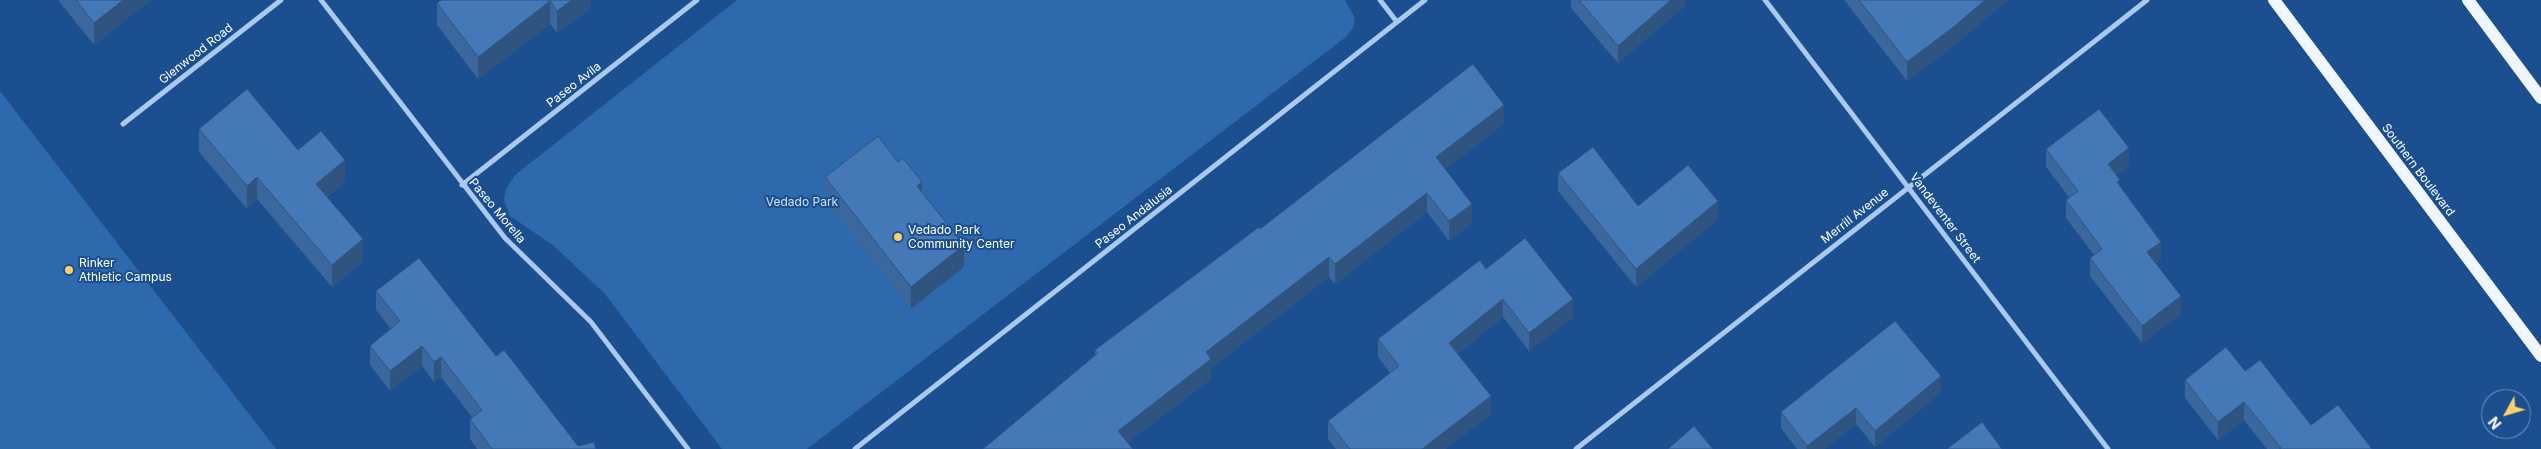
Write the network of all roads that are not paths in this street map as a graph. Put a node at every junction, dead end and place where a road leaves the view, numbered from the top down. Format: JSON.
{"nodes":[{"id":1,"x":281,"y":0,"type":"edge"},
{"id":2,"x":321,"y":0,"type":"edge"},
{"id":3,"x":697,"y":0,"type":"edge"},
{"id":4,"x":1380,"y":0,"type":"edge"},
{"id":5,"x":1425,"y":0,"type":"edge"},
{"id":6,"x":1765,"y":0,"type":"edge"},
{"id":7,"x":2147,"y":0,"type":"edge"},
{"id":8,"x":2274,"y":0,"type":"edge"},
{"id":9,"x":2468,"y":0,"type":"edge"},
{"id":10,"x":1397,"y":22,"type":"junction"},
{"id":11,"x":2541,"y":98,"type":"edge"},
{"id":12,"x":123,"y":124,"type":"dead end"},
{"id":13,"x":462,"y":185,"type":"junction"},
{"id":14,"x":1908,"y":187,"type":"junction"},
{"id":15,"x":2541,"y":356,"type":"edge"},
{"id":16,"x":688,"y":449,"type":"edge"},
{"id":17,"x":855,"y":449,"type":"edge"},
{"id":18,"x":1576,"y":449,"type":"edge"},
{"id":19,"x":2108,"y":449,"type":"edge"}],
"edges":[{"from":1,"to":12,"type":"street","name":"Glenwood Road"},
{"from":2,"to":13,"type":"street","name":"Paseo Morella"},
{"from":3,"to":13,"type":"street","name":"Paseo Avila"},
{"from":4,"to":10,"type":"street"},
{"from":5,"to":10,"type":"street","name":"Paseo Andalusia"},
{"from":6,"to":14,"type":"street","name":"Vandeventer Street"},
{"from":7,"to":14,"type":"street","name":"Merrill Avenue"},
{"from":8,"to":15,"type":"main road","name":"Southern Boulevard"},
{"from":9,"to":11,"type":"main road"},
{"from":10,"to":17,"type":"street","name":"Paseo Andalusia"},
{"from":13,"to":16,"type":"street","name":"Paseo Morella"},
{"from":14,"to":18,"type":"street","name":"Merrill Avenue"},
{"from":14,"to":19,"type":"street","name":"Vandeventer Street"}]}
